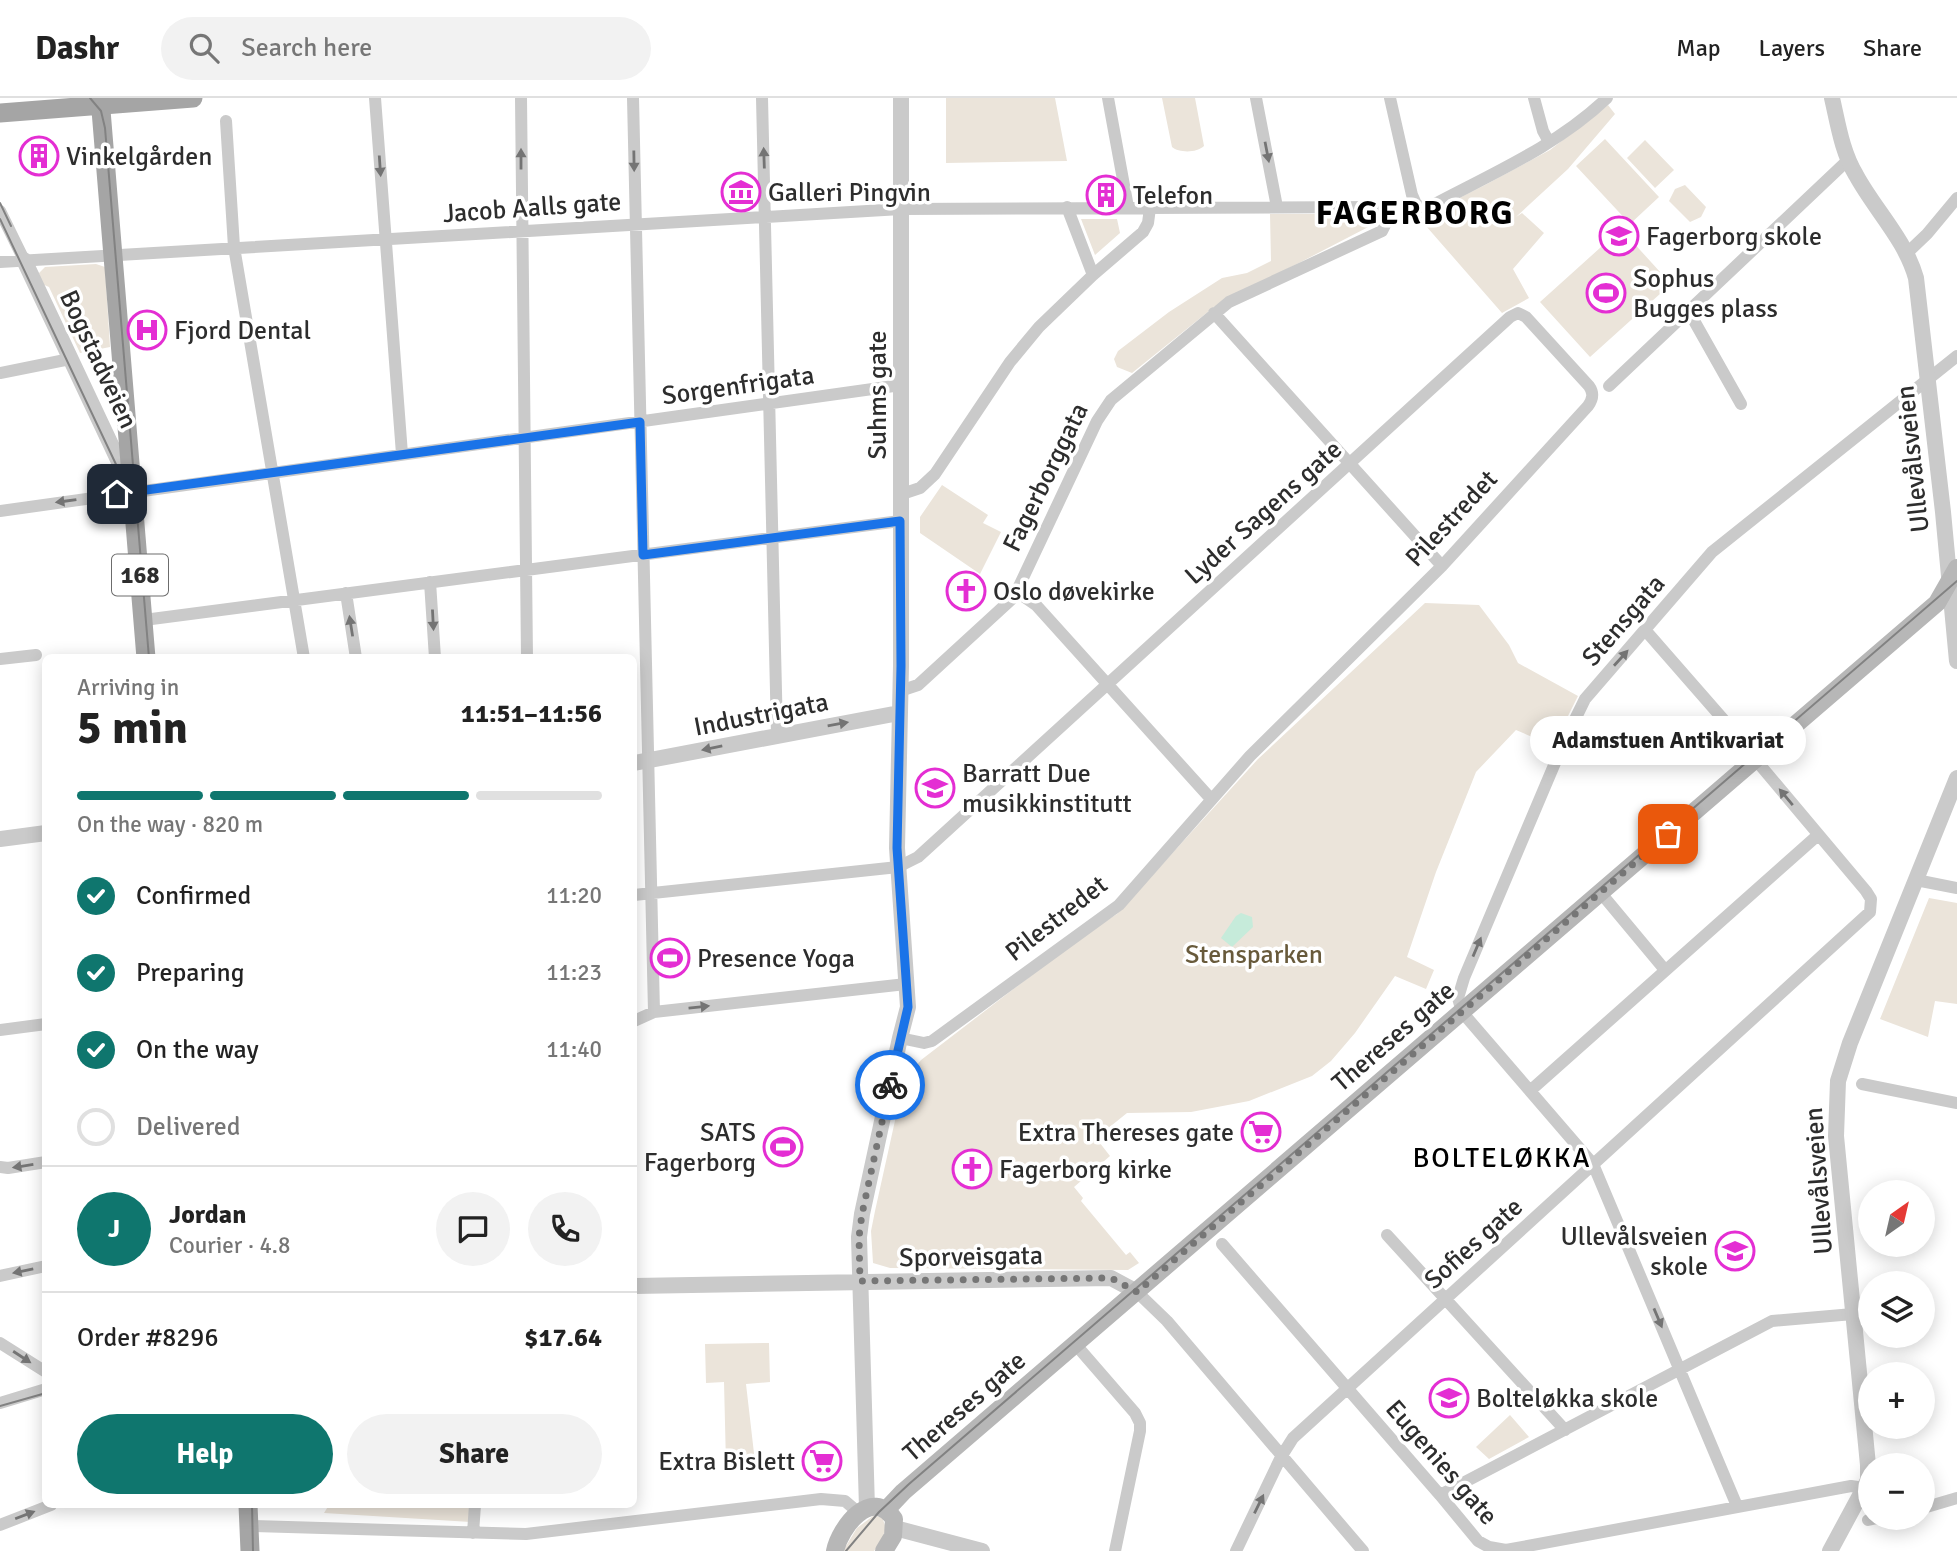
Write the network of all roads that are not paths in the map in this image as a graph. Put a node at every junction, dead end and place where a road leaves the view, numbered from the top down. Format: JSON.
{"nodes":[{"id":1,"x":193,"y":98,"type":"edge"},
{"id":2,"x":375,"y":98,"type":"edge"},
{"id":3,"x":521,"y":98,"type":"edge"},
{"id":4,"x":633,"y":98,"type":"edge"},
{"id":5,"x":762,"y":98,"type":"edge"},
{"id":6,"x":901,"y":98,"type":"edge"},
{"id":7,"x":1108,"y":98,"type":"edge"},
{"id":8,"x":1256,"y":98,"type":"edge"},
{"id":9,"x":1392,"y":98,"type":"edge"},
{"id":10,"x":1535,"y":98,"type":"edge"},
{"id":11,"x":1607,"y":98,"type":"edge"},
{"id":12,"x":1832,"y":98,"type":"edge"},
{"id":13,"x":101,"y":102,"type":"edge"},
{"id":14,"x":0,"y":113,"type":"edge"},
{"id":15,"x":226,"y":121,"type":"dead end"},
{"id":16,"x":1549,"y":142,"type":"junction"},
{"id":17,"x":1848,"y":160,"type":"junction"},
{"id":18,"x":1957,"y":198,"type":"edge"},
{"id":19,"x":1128,"y":207,"type":"junction"},
{"id":20,"x":1277,"y":207,"type":"junction"},
{"id":21,"x":1378,"y":207,"type":"joint"},
{"id":22,"x":1067,"y":208,"type":"junction"},
{"id":23,"x":1150,"y":208,"type":"junction"},
{"id":24,"x":901,"y":209,"type":"junction"},
{"id":25,"x":0,"y":211,"type":"edge"},
{"id":26,"x":766,"y":217,"type":"junction"},
{"id":27,"x":635,"y":223,"type":"junction"},
{"id":28,"x":521,"y":231,"type":"junction"},
{"id":29,"x":384,"y":239,"type":"junction"},
{"id":30,"x":234,"y":247,"type":"junction"},
{"id":31,"x":1907,"y":253,"type":"junction"},
{"id":32,"x":113,"y":255,"type":"junction"},
{"id":33,"x":24,"y":260,"type":"junction"},
{"id":34,"x":0,"y":262,"type":"edge"},
{"id":35,"x":1093,"y":275,"type":"junction"},
{"id":36,"x":1688,"y":310,"type":"junction"},
{"id":37,"x":1214,"y":313,"type":"junction"},
{"id":38,"x":1957,"y":356,"type":"edge"},
{"id":39,"x":70,"y":359,"type":"junction"},
{"id":40,"x":0,"y":373,"type":"edge"},
{"id":41,"x":1928,"y":380,"type":"junction"},
{"id":42,"x":901,"y":386,"type":"junction"},
{"id":43,"x":1589,"y":386,"type":"joint"},
{"id":44,"x":1609,"y":386,"type":"dead end"},
{"id":45,"x":770,"y":403,"type":"junction"},
{"id":46,"x":1741,"y":404,"type":"dead end"},
{"id":47,"x":640,"y":422,"type":"junction"},
{"id":48,"x":524,"y":437,"type":"junction"},
{"id":49,"x":402,"y":454,"type":"junction"},
{"id":50,"x":1350,"y":463,"type":"junction"},
{"id":51,"x":271,"y":472,"type":"junction"},
{"id":52,"x":133,"y":491,"type":"junction"},
{"id":53,"x":902,"y":494,"type":"junction"},
{"id":54,"x":0,"y":511,"type":"edge"},
{"id":55,"x":900,"y":521,"type":"junction"},
{"id":56,"x":771,"y":536,"type":"junction"},
{"id":57,"x":643,"y":555,"type":"junction"},
{"id":58,"x":1442,"y":566,"type":"junction"},
{"id":59,"x":526,"y":569,"type":"junction"},
{"id":60,"x":1953,"y":575,"type":"edge"},
{"id":61,"x":430,"y":582,"type":"junction"},
{"id":62,"x":1017,"y":592,"type":"junction"},
{"id":63,"x":346,"y":593,"type":"junction"},
{"id":64,"x":293,"y":599,"type":"junction"},
{"id":65,"x":1948,"y":601,"type":"edge"},
{"id":66,"x":144,"y":620,"type":"junction"},
{"id":67,"x":1646,"y":631,"type":"junction"},
{"id":68,"x":146,"y":654,"type":"edge"},
{"id":69,"x":303,"y":654,"type":"edge"},
{"id":70,"x":355,"y":654,"type":"edge"},
{"id":71,"x":435,"y":654,"type":"edge"},
{"id":72,"x":527,"y":654,"type":"edge"},
{"id":73,"x":36,"y":655,"type":"dead end"},
{"id":74,"x":0,"y":659,"type":"edge"},
{"id":75,"x":1957,"y":661,"type":"edge"},
{"id":76,"x":1107,"y":684,"type":"junction"},
{"id":77,"x":900,"y":691,"type":"junction"},
{"id":78,"x":898,"y":713,"type":"junction"},
{"id":79,"x":777,"y":734,"type":"junction"},
{"id":80,"x":1755,"y":759,"type":"junction"},
{"id":81,"x":641,"y":762,"type":"edge"},
{"id":82,"x":1957,"y":778,"type":"edge"},
{"id":83,"x":1211,"y":799,"type":"junction"},
{"id":84,"x":42,"y":834,"type":"edge"},
{"id":85,"x":1818,"y":835,"type":"junction"},
{"id":86,"x":0,"y":839,"type":"edge"},
{"id":87,"x":898,"y":867,"type":"junction"},
{"id":88,"x":1916,"y":880,"type":"junction"},
{"id":89,"x":1957,"y":888,"type":"edge"},
{"id":90,"x":1600,"y":892,"type":"junction"},
{"id":91,"x":651,"y":893,"type":"junction"},
{"id":92,"x":637,"y":895,"type":"edge"},
{"id":93,"x":1665,"y":970,"type":"junction"},
{"id":94,"x":906,"y":984,"type":"junction"},
{"id":95,"x":654,"y":1012,"type":"junction"},
{"id":96,"x":1462,"y":1012,"type":"junction"},
{"id":97,"x":637,"y":1020,"type":"edge"},
{"id":98,"x":42,"y":1025,"type":"edge"},
{"id":99,"x":0,"y":1030,"type":"edge"},
{"id":100,"x":900,"y":1038,"type":"junction"},
{"id":101,"x":1862,"y":1084,"type":"dead end"},
{"id":102,"x":1531,"y":1090,"type":"junction"},
{"id":103,"x":1957,"y":1103,"type":"edge"},
{"id":104,"x":42,"y":1163,"type":"edge"},
{"id":105,"x":1593,"y":1164,"type":"junction"},
{"id":106,"x":0,"y":1167,"type":"edge"},
{"id":107,"x":1387,"y":1235,"type":"dead end"},
{"id":108,"x":1222,"y":1244,"type":"dead end"},
{"id":109,"x":42,"y":1267,"type":"edge"},
{"id":110,"x":0,"y":1276,"type":"edge"},
{"id":111,"x":860,"y":1281,"type":"junction"},
{"id":112,"x":637,"y":1286,"type":"edge"},
{"id":113,"x":1137,"y":1292,"type":"junction"},
{"id":114,"x":1446,"y":1298,"type":"junction"},
{"id":115,"x":1853,"y":1314,"type":"junction"},
{"id":116,"x":0,"y":1343,"type":"edge"},
{"id":117,"x":1076,"y":1345,"type":"junction"},
{"id":118,"x":42,"y":1369,"type":"edge"},
{"id":119,"x":1680,"y":1370,"type":"junction"},
{"id":120,"x":1347,"y":1389,"type":"junction"},
{"id":121,"x":42,"y":1390,"type":"edge"},
{"id":122,"x":0,"y":1403,"type":"edge"},
{"id":123,"x":1565,"y":1430,"type":"junction"},
{"id":124,"x":1867,"y":1453,"type":"edge"},
{"id":125,"x":1282,"y":1457,"type":"junction"},
{"id":126,"x":1858,"y":1487,"type":"edge"},
{"id":127,"x":1440,"y":1495,"type":"junction"},
{"id":128,"x":1957,"y":1498,"type":"edge"},
{"id":129,"x":1858,"y":1499,"type":"edge"},
{"id":130,"x":1935,"y":1504,"type":"edge"},
{"id":131,"x":1737,"y":1506,"type":"junction"},
{"id":132,"x":43,"y":1508,"type":"edge"},
{"id":133,"x":475,"y":1508,"type":"edge"},
{"id":134,"x":863,"y":1510,"type":"junction"},
{"id":135,"x":886,"y":1510,"type":"junction"},
{"id":136,"x":249,"y":1517,"type":"edge"},
{"id":137,"x":0,"y":1525,"type":"edge"},
{"id":138,"x":895,"y":1528,"type":"junction"},
{"id":139,"x":474,"y":1532,"type":"junction"},
{"id":140,"x":250,"y":1551,"type":"edge"},
{"id":141,"x":835,"y":1551,"type":"edge"},
{"id":142,"x":884,"y":1551,"type":"edge"},
{"id":143,"x":982,"y":1551,"type":"edge"},
{"id":144,"x":1115,"y":1551,"type":"edge"},
{"id":145,"x":1236,"y":1551,"type":"edge"},
{"id":146,"x":1363,"y":1551,"type":"edge"},
{"id":147,"x":1830,"y":1551,"type":"edge"}],
"edges":[{"from":1,"to":13,"type":"main road"},
{"from":2,"to":29,"type":"street","one_way":true},
{"from":28,"to":3,"type":"street","one_way":true},
{"from":4,"to":27,"type":"street","one_way":true},
{"from":26,"to":5,"type":"street","one_way":true},
{"from":6,"to":24,"type":"street","name":"Suhms gate"},
{"from":7,"to":19,"type":"street"},
{"from":8,"to":20,"type":"street","one_way":true},
{"from":9,"to":16,"type":"street"},
{"from":10,"to":16,"type":"street"},
{"from":11,"to":16,"type":"street"},
{"from":12,"to":17,"type":"street","name":"Ullevålsveien"},
{"from":13,"to":14,"type":"main road"},
{"from":13,"to":32,"type":"main road","number":"168"},
{"from":15,"to":30,"type":"street"},
{"from":17,"to":31,"type":"street","name":"Ullevålsveien"},
{"from":17,"to":36,"type":"street"},
{"from":18,"to":31,"type":"street"},
{"from":19,"to":22,"type":"street","name":"Jacob Aalls gate"},
{"from":19,"to":23,"type":"street","name":"Jacob Aalls gate"},
{"from":20,"to":21,"type":"street","name":"Jacob Aalls gate"},
{"from":20,"to":23,"type":"street","name":"Jacob Aalls gate"},
{"from":21,"to":37,"type":"street","name":"Fagerborggata"},
{"from":22,"to":24,"type":"street","name":"Jacob Aalls gate"},
{"from":22,"to":35,"type":"street"},
{"from":23,"to":35,"type":"street"},
{"from":24,"to":26,"type":"street","name":"Jacob Aalls gate"},
{"from":24,"to":42,"type":"street","name":"Suhms gate"},
{"from":25,"to":33,"type":"street","name":"Bogstadveien"},
{"from":26,"to":27,"type":"street","name":"Jacob Aalls gate"},
{"from":26,"to":45,"type":"street"},
{"from":27,"to":28,"type":"street","name":"Jacob Aalls gate"},
{"from":27,"to":47,"type":"street"},
{"from":28,"to":29,"type":"street","name":"Jacob Aalls gate"},
{"from":28,"to":48,"type":"street"},
{"from":29,"to":30,"type":"street","name":"Jacob Aalls gate"},
{"from":29,"to":49,"type":"street"},
{"from":30,"to":32,"type":"street","name":"Jacob Aalls gate"},
{"from":30,"to":51,"type":"street"},
{"from":31,"to":41,"type":"street","name":"Ullevålsveien"},
{"from":32,"to":33,"type":"street","name":"Jacob Aalls gate"},
{"from":32,"to":52,"type":"main road","number":"168"},
{"from":33,"to":34,"type":"street","name":"Jacob Aalls gate"},
{"from":33,"to":39,"type":"street","name":"Bogstadveien"},
{"from":35,"to":53,"type":"street"},
{"from":36,"to":44,"type":"street"},
{"from":36,"to":46,"type":"street"},
{"from":37,"to":50,"type":"street"},
{"from":37,"to":62,"type":"street","name":"Fagerborggata"},
{"from":38,"to":41,"type":"street","name":"Stensgata"},
{"from":39,"to":40,"type":"street"},
{"from":39,"to":52,"type":"street","name":"Bogstadveien"},
{"from":41,"to":60,"type":"street","name":"Ullevålsveien"},
{"from":41,"to":67,"type":"street","name":"Stensgata"},
{"from":42,"to":45,"type":"street","name":"Sorgenfrigata"},
{"from":42,"to":53,"type":"street","name":"Suhms gate"},
{"from":43,"to":50,"type":"street","name":"Lyder Sagens gate"},
{"from":43,"to":58,"type":"street","name":"Pilestredet"},
{"from":45,"to":47,"type":"street","name":"Sorgenfrigata"},
{"from":45,"to":56,"type":"street"},
{"from":47,"to":48,"type":"street","name":"Sorgenfrigata"},
{"from":47,"to":57,"type":"street"},
{"from":48,"to":49,"type":"street","name":"Sorgenfrigata"},
{"from":48,"to":59,"type":"street"},
{"from":49,"to":51,"type":"street","name":"Sorgenfrigata"},
{"from":50,"to":58,"type":"street"},
{"from":50,"to":76,"type":"street","name":"Lyder Sagens gate"},
{"from":51,"to":52,"type":"street","name":"Sorgenfrigata"},
{"from":51,"to":64,"type":"street"},
{"from":52,"to":54,"type":"street","name":"Sorgenfrigata","one_way":true},
{"from":52,"to":66,"type":"main road","name":"Bogstadveien","number":"168"},
{"from":53,"to":55,"type":"street","name":"Suhms gate"},
{"from":55,"to":56,"type":"street"},
{"from":55,"to":77,"type":"street","name":"Suhms gate"},
{"from":56,"to":57,"type":"street"},
{"from":56,"to":79,"type":"street"},
{"from":57,"to":59,"type":"street"},
{"from":57,"to":81,"type":"street"},
{"from":58,"to":83,"type":"street","name":"Pilestredet"},
{"from":59,"to":61,"type":"street"},
{"from":59,"to":72,"type":"street"},
{"from":60,"to":65,"type":"main road","name":"Thereses gate"},
{"from":61,"to":63,"type":"street"},
{"from":61,"to":71,"type":"street","one_way":true},
{"from":62,"to":76,"type":"street"},
{"from":62,"to":77,"type":"street","name":"Fagerborggata"},
{"from":63,"to":64,"type":"street"},
{"from":70,"to":63,"type":"street","one_way":true},
{"from":64,"to":66,"type":"street"},
{"from":64,"to":69,"type":"street"},
{"from":65,"to":75,"type":"street"},
{"from":65,"to":80,"type":"main road","name":"Thereses gate"},
{"from":66,"to":68,"type":"main road","name":"Bogstadveien","number":"168"},
{"from":67,"to":80,"type":"street"},
{"from":96,"to":67,"type":"street","name":"Stensgata","one_way":true},
{"from":73,"to":74,"type":"street"},
{"from":76,"to":83,"type":"street"},
{"from":76,"to":87,"type":"street","name":"Lyder Sagens gate"},
{"from":77,"to":78,"type":"street"},
{"from":79,"to":78,"type":"street","name":"Industrigata","one_way":true},
{"from":78,"to":87,"type":"street"},
{"from":79,"to":81,"type":"street","name":"Industrigata","one_way":true},
{"from":85,"to":80,"type":"street","one_way":true},
{"from":80,"to":90,"type":"main road","name":"Thereses gate"},
{"from":81,"to":91,"type":"street"},
{"from":82,"to":88,"type":"street","name":"Ullevålsveien"},
{"from":83,"to":100,"type":"street","name":"Pilestredet"},
{"from":84,"to":86,"type":"street"},
{"from":85,"to":93,"type":"street"},
{"from":85,"to":105,"type":"street","name":"Sofies gate"},
{"from":87,"to":91,"type":"street"},
{"from":87,"to":94,"type":"street"},
{"from":88,"to":89,"type":"street"},
{"from":88,"to":115,"type":"street","name":"Ullevålsveien"},
{"from":90,"to":93,"type":"street"},
{"from":90,"to":96,"type":"main road","name":"Thereses gate"},
{"from":91,"to":92,"type":"street"},
{"from":91,"to":95,"type":"street"},
{"from":93,"to":102,"type":"street"},
{"from":95,"to":94,"type":"street","one_way":true},
{"from":94,"to":100,"type":"street"},
{"from":95,"to":97,"type":"street"},
{"from":96,"to":102,"type":"street"},
{"from":96,"to":113,"type":"main road","name":"Thereses gate"},
{"from":98,"to":99,"type":"street"},
{"from":100,"to":111,"type":"street"},
{"from":101,"to":103,"type":"street"},
{"from":102,"to":105,"type":"street"},
{"from":104,"to":106,"type":"street","one_way":true},
{"from":105,"to":114,"type":"street","name":"Sofies gate"},
{"from":105,"to":119,"type":"street","one_way":true},
{"from":107,"to":114,"type":"street"},
{"from":108,"to":120,"type":"street","name":"Eugenies gate"},
{"from":109,"to":110,"type":"street","one_way":true},
{"from":111,"to":112,"type":"street","name":"Sporveisgata"},
{"from":111,"to":113,"type":"street","name":"Sporveisgata"},
{"from":111,"to":134,"type":"street"},
{"from":113,"to":117,"type":"main road","name":"Thereses gate"},
{"from":113,"to":125,"type":"street"},
{"from":114,"to":120,"type":"street","name":"Sofies gate"},
{"from":114,"to":123,"type":"street"},
{"from":115,"to":119,"type":"street"},
{"from":115,"to":124,"type":"street","name":"Ullevålsveien"},
{"from":116,"to":118,"type":"street","one_way":true},
{"from":117,"to":135,"type":"main road","name":"Thereses gate"},
{"from":117,"to":144,"type":"street"},
{"from":119,"to":123,"type":"street"},
{"from":119,"to":131,"type":"street"},
{"from":120,"to":125,"type":"street","name":"Sofies gate"},
{"from":120,"to":127,"type":"street","name":"Eugenies gate"},
{"from":121,"to":122,"type":"street"},
{"from":123,"to":127,"type":"street"},
{"from":145,"to":125,"type":"street","name":"Sofies gate","one_way":true},
{"from":125,"to":146,"type":"street"},
{"from":126,"to":131,"type":"street","name":"Eugenies gate"},
{"from":127,"to":131,"type":"street","name":"Eugenies gate"},
{"from":128,"to":130,"type":"street"},
{"from":129,"to":147,"type":"street","name":"Ullevålsveien"},
{"from":137,"to":132,"type":"street","one_way":true},
{"from":133,"to":139,"type":"street"},
{"from":134,"to":135,"type":"main road"},
{"from":134,"to":139,"type":"street"},
{"from":134,"to":141,"type":"main road"},
{"from":135,"to":138,"type":"main road"},
{"from":136,"to":139,"type":"street"},
{"from":136,"to":140,"type":"main road"},
{"from":138,"to":142,"type":"main road"},
{"from":138,"to":143,"type":"street"}]}
